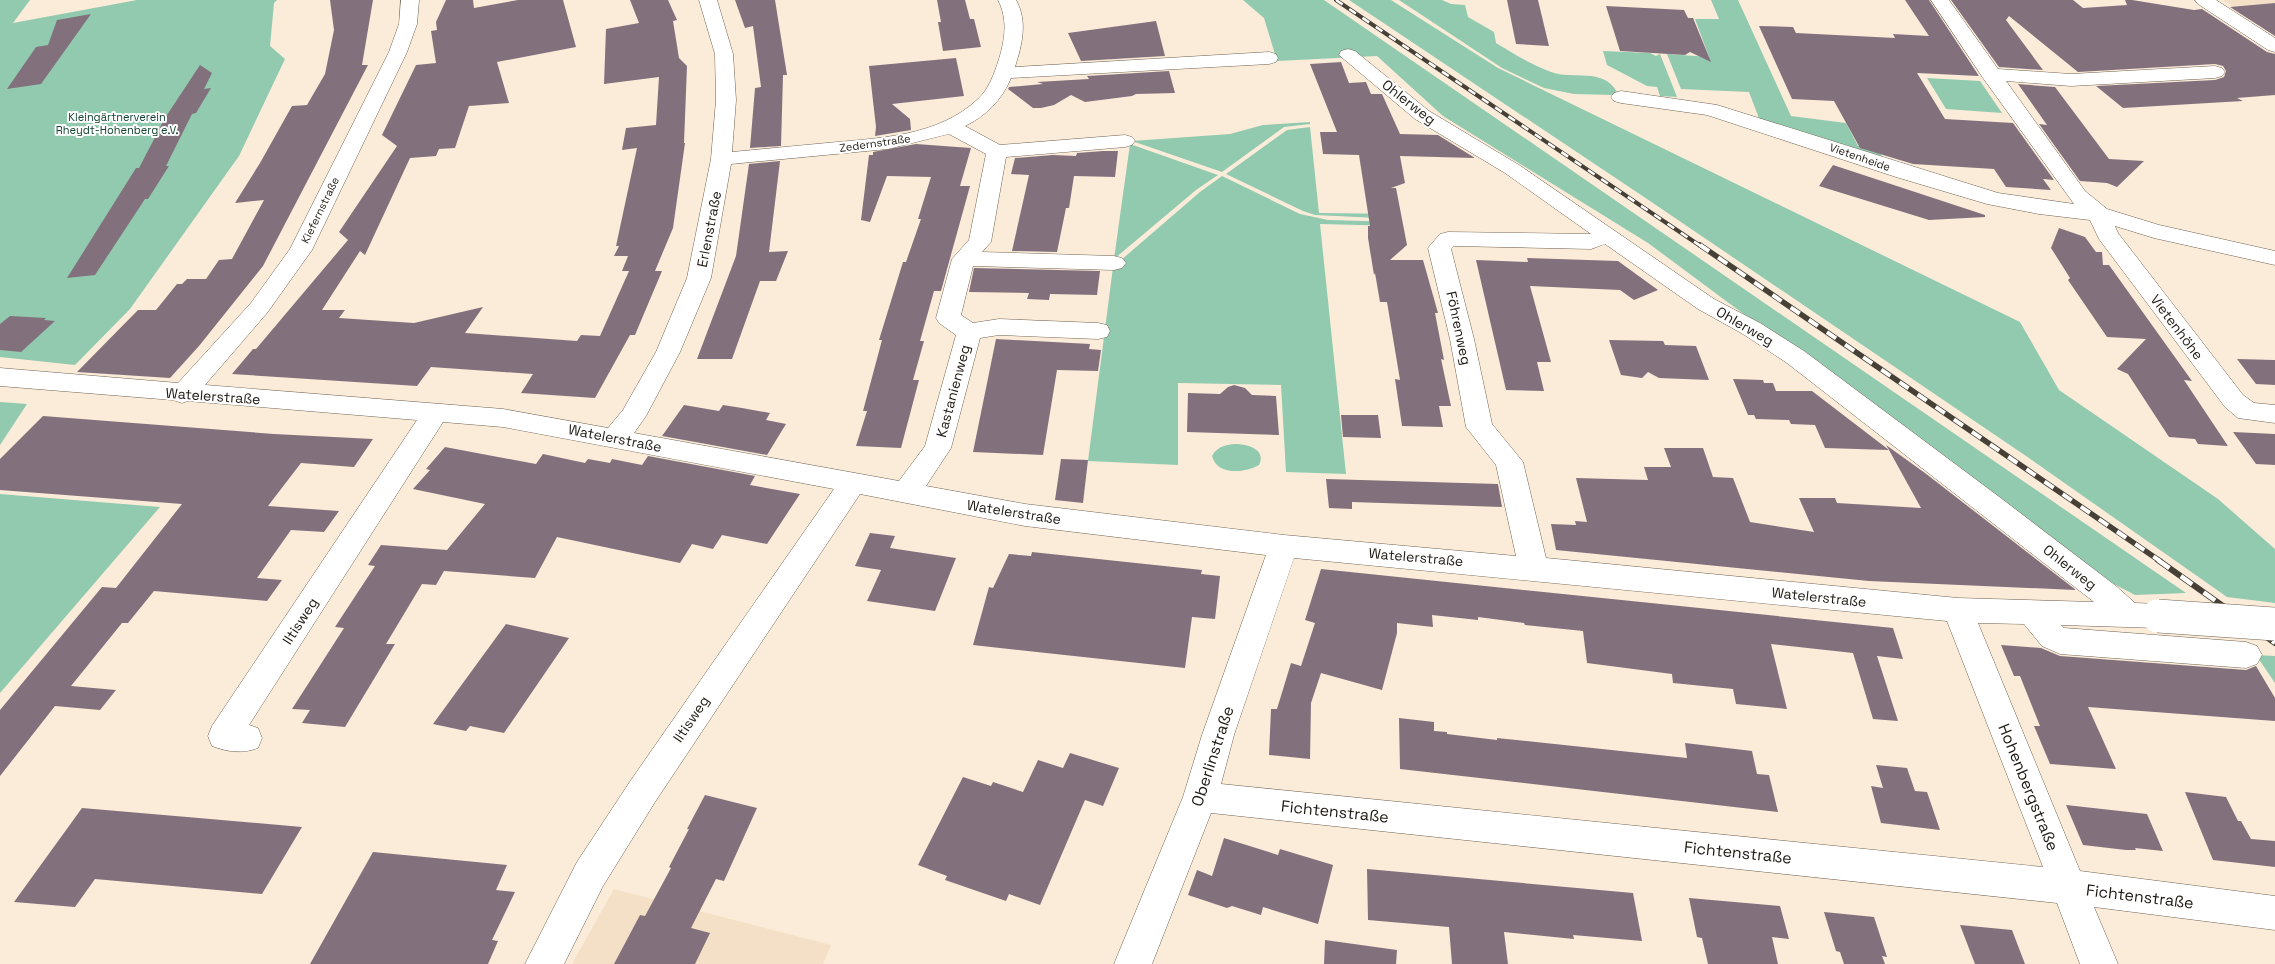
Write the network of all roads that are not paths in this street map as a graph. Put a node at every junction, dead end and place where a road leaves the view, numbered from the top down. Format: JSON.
{"nodes":[{"id":1,"x":410,"y":0,"type":"edge"},
{"id":2,"x":708,"y":0,"type":"edge"},
{"id":3,"x":1007,"y":0,"type":"edge"},
{"id":4,"x":1940,"y":0,"type":"edge"},
{"id":5,"x":2204,"y":0,"type":"edge"},
{"id":6,"x":2275,"y":46,"type":"edge"},
{"id":7,"x":1348,"y":55,"type":"dead end"},
{"id":8,"x":1269,"y":58,"type":"dead end"},
{"id":9,"x":2215,"y":72,"type":"dead end"},
{"id":10,"x":1004,"y":73,"type":"junction"},
{"id":11,"x":1990,"y":74,"type":"junction"},
{"id":12,"x":1621,"y":97,"type":"dead end"},
{"id":13,"x":950,"y":126,"type":"junction"},
{"id":14,"x":1125,"y":141,"type":"dead end"},
{"id":15,"x":997,"y":152,"type":"junction"},
{"id":16,"x":721,"y":159,"type":"junction"},
{"id":17,"x":2100,"y":214,"type":"junction"},
{"id":18,"x":1608,"y":235,"type":"junction"},
{"id":19,"x":2275,"y":258,"type":"edge"},
{"id":20,"x":963,"y":259,"type":"junction"},
{"id":21,"x":1114,"y":263,"type":"dead end"},
{"id":22,"x":1098,"y":331,"type":"dead end"},
{"id":23,"x":969,"y":332,"type":"junction"},
{"id":24,"x":0,"y":377,"type":"edge"},
{"id":25,"x":182,"y":394,"type":"junction"},
{"id":26,"x":436,"y":412,"type":"junction"},
{"id":27,"x":2275,"y":414,"type":"edge"},
{"id":28,"x":615,"y":438,"type":"junction"},
{"id":29,"x":853,"y":482,"type":"junction"},
{"id":30,"x":906,"y":493,"type":"junction"},
{"id":31,"x":1284,"y":546,"type":"junction"},
{"id":32,"x":1534,"y":569,"type":"junction"},
{"id":33,"x":1958,"y":610,"type":"junction"},
{"id":34,"x":2032,"y":612,"type":"junction"},
{"id":35,"x":2129,"y":616,"type":"junction"},
{"id":36,"x":2275,"y":624,"type":"edge"},
{"id":37,"x":2246,"y":655,"type":"dead end"},
{"id":38,"x":246,"y":738,"type":"dead end"},
{"id":39,"x":1200,"y":796,"type":"junction"},
{"id":40,"x":2070,"y":887,"type":"junction"},
{"id":41,"x":2275,"y":913,"type":"edge"},
{"id":42,"x":544,"y":964,"type":"edge"},
{"id":43,"x":1133,"y":964,"type":"edge"},
{"id":44,"x":2099,"y":964,"type":"edge"}],
"edges":[{"from":1,"to":25,"type":"street","name":"Kiefernstraße"},
{"from":2,"to":16,"type":"street","name":"Erlenstraße"},
{"from":3,"to":10,"type":"street","name":"Zedernstraße"},
{"from":4,"to":11,"type":"street","name":"Vietenheide"},
{"from":5,"to":6,"type":"street"},
{"from":7,"to":18,"type":"street","name":"Ohlerweg"},
{"from":8,"to":10,"type":"street"},
{"from":9,"to":11,"type":"street"},
{"from":10,"to":13,"type":"street","name":"Zedernstraße"},
{"from":11,"to":17,"type":"street","name":"Vietenheide"},
{"from":12,"to":17,"type":"street","name":"Vietenheide"},
{"from":13,"to":15,"type":"street"},
{"from":13,"to":16,"type":"street","name":"Zedernstraße"},
{"from":14,"to":15,"type":"street"},
{"from":15,"to":20,"type":"street","name":"Kastanienweg"},
{"from":16,"to":28,"type":"street","name":"Erlenstraße"},
{"from":17,"to":19,"type":"street","name":"Vietenheide"},
{"from":17,"to":27,"type":"street","name":"Vietenhöhe"},
{"from":18,"to":32,"type":"street","name":"Föhrenweg"},
{"from":18,"to":35,"type":"street","name":"Ohlerweg"},
{"from":20,"to":21,"type":"street"},
{"from":20,"to":23,"type":"street","name":"Kastanienweg"},
{"from":22,"to":23,"type":"street"},
{"from":23,"to":30,"type":"street","name":"Kastanienweg"},
{"from":24,"to":25,"type":"street","name":"Watelerstraße"},
{"from":25,"to":26,"type":"street","name":"Watelerstraße"},
{"from":26,"to":28,"type":"street","name":"Watelerstraße"},
{"from":26,"to":38,"type":"street","name":"Iltisweg"},
{"from":28,"to":29,"type":"street","name":"Watelerstraße"},
{"from":29,"to":30,"type":"street","name":"Watelerstraße"},
{"from":29,"to":42,"type":"street","name":"Iltisweg"},
{"from":30,"to":31,"type":"street","name":"Watelerstraße"},
{"from":31,"to":32,"type":"street","name":"Watelerstraße"},
{"from":31,"to":39,"type":"street","name":"Oberlinstraße"},
{"from":32,"to":33,"type":"street","name":"Watelerstraße"},
{"from":33,"to":34,"type":"street","name":"Watelerstraße"},
{"from":33,"to":40,"type":"street","name":"Hohenbergstraße"},
{"from":34,"to":35,"type":"street","name":"Watelerstraße"},
{"from":34,"to":37,"type":"street"},
{"from":35,"to":36,"type":"street","name":"Watelerstraße","bridge":true},
{"from":39,"to":40,"type":"street","name":"Fichtenstraße"},
{"from":39,"to":43,"type":"street","name":"Oberlinstraße"},
{"from":40,"to":41,"type":"street","name":"Fichtenstraße"},
{"from":40,"to":44,"type":"street","name":"Hohenbergstraße"}]}
